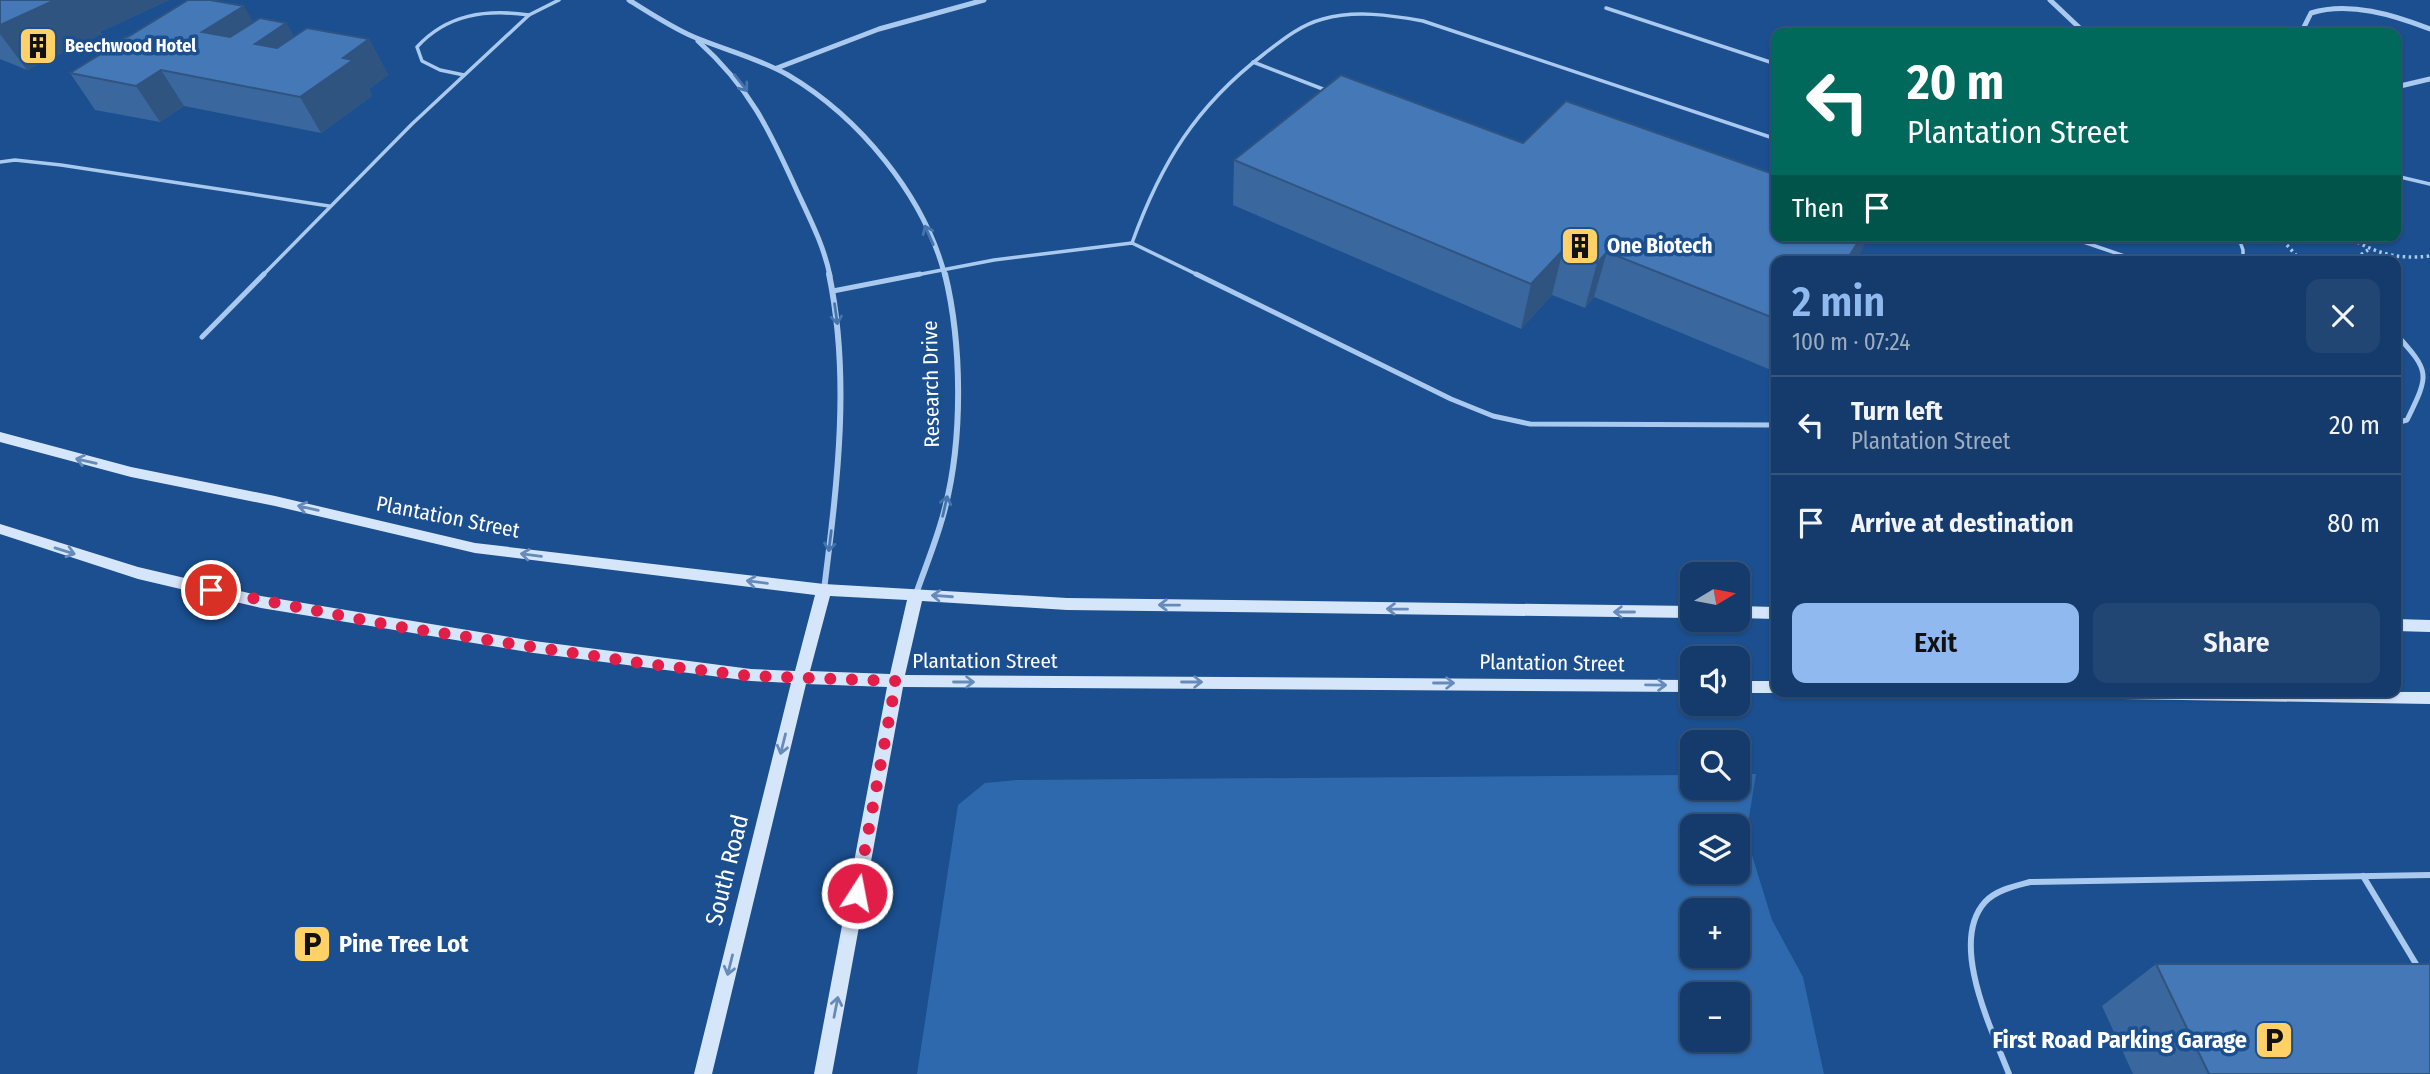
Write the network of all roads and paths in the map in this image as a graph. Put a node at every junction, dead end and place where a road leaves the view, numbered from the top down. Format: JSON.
{"nodes":[{"id":1,"x":559,"y":0,"type":"edge"},
{"id":2,"x":629,"y":0,"type":"edge"},
{"id":3,"x":984,"y":0,"type":"edge"},
{"id":4,"x":2050,"y":0,"type":"edge"},
{"id":5,"x":1606,"y":8,"type":"dead end"},
{"id":6,"x":529,"y":15,"type":"junction"},
{"id":7,"x":2080,"y":28,"type":"edge"},
{"id":8,"x":2304,"y":28,"type":"edge"},
{"id":9,"x":2430,"y":29,"type":"edge"},
{"id":10,"x":692,"y":36,"type":"junction"},
{"id":11,"x":1253,"y":62,"type":"junction"},
{"id":12,"x":1771,"y":62,"type":"edge"},
{"id":13,"x":777,"y":68,"type":"junction"},
{"id":14,"x":464,"y":75,"type":"junction"},
{"id":15,"x":2430,"y":79,"type":"edge"},
{"id":16,"x":2401,"y":87,"type":"edge"},
{"id":17,"x":1340,"y":96,"type":"edge"},
{"id":18,"x":1771,"y":137,"type":"edge"},
{"id":19,"x":0,"y":162,"type":"edge"},
{"id":20,"x":2401,"y":177,"type":"edge"},
{"id":21,"x":2430,"y":184,"type":"edge"},
{"id":22,"x":329,"y":206,"type":"junction"},
{"id":23,"x":2084,"y":242,"type":"edge"},
{"id":24,"x":2284,"y":242,"type":"edge"},
{"id":25,"x":2356,"y":242,"type":"edge"},
{"id":26,"x":1132,"y":243,"type":"junction"},
{"id":27,"x":2369,"y":250,"type":"junction"},
{"id":28,"x":2124,"y":256,"type":"edge"},
{"id":29,"x":2297,"y":256,"type":"edge"},
{"id":30,"x":2359,"y":256,"type":"edge"},
{"id":31,"x":2382,"y":256,"type":"edge"},
{"id":32,"x":2430,"y":256,"type":"edge"},
{"id":33,"x":2401,"y":259,"type":"edge"},
{"id":34,"x":943,"y":269,"type":"junction"},
{"id":35,"x":833,"y":291,"type":"junction"},
{"id":36,"x":202,"y":337,"type":"dead end"},
{"id":37,"x":2401,"y":340,"type":"edge"},
{"id":38,"x":2401,"y":422,"type":"edge"},
{"id":39,"x":1771,"y":425,"type":"edge"},
{"id":40,"x":0,"y":437,"type":"edge"},
{"id":41,"x":0,"y":529,"type":"edge"},
{"id":42,"x":824,"y":590,"type":"junction"},
{"id":43,"x":916,"y":594,"type":"junction"},
{"id":44,"x":1680,"y":612,"type":"edge"},
{"id":45,"x":1750,"y":612,"type":"edge"},
{"id":46,"x":1771,"y":613,"type":"edge"},
{"id":47,"x":2401,"y":625,"type":"edge"},
{"id":48,"x":2430,"y":626,"type":"edge"},
{"id":49,"x":799,"y":678,"type":"junction"},
{"id":50,"x":896,"y":681,"type":"junction"},
{"id":51,"x":1680,"y":686,"type":"edge"},
{"id":52,"x":1750,"y":687,"type":"edge"},
{"id":53,"x":1771,"y":687,"type":"edge"},
{"id":54,"x":2370,"y":697,"type":"edge"},
{"id":55,"x":2430,"y":698,"type":"edge"},
{"id":56,"x":2430,"y":875,"type":"edge"},
{"id":57,"x":2363,"y":876,"type":"junction"},
{"id":58,"x":2423,"y":976,"type":"edge"},
{"id":59,"x":703,"y":1074,"type":"edge"},
{"id":60,"x":823,"y":1074,"type":"edge"},
{"id":61,"x":2009,"y":1074,"type":"edge"}],
"edges":[{"from":1,"to":6,"type":"lane"},
{"from":2,"to":10,"type":"street","name":"Research Drive"},
{"from":3,"to":13,"type":"street"},
{"from":4,"to":7,"type":"street"},
{"from":5,"to":12,"type":"lane"},
{"from":6,"to":14,"type":"lane"},
{"from":6,"to":14,"type":"lane"},
{"from":8,"to":9,"type":"street"},
{"from":10,"to":13,"type":"street","name":"Research Drive"},
{"from":10,"to":35,"type":"street","name":"Research Drive","one_way":true},
{"from":11,"to":17,"type":"lane"},
{"from":11,"to":18,"type":"lane"},
{"from":11,"to":26,"type":"lane"},
{"from":34,"to":13,"type":"street","name":"Research Drive","one_way":true},
{"from":14,"to":22,"type":"lane"},
{"from":15,"to":16,"type":"street"},
{"from":19,"to":22,"type":"lane"},
{"from":20,"to":21,"type":"lane"},
{"from":22,"to":36,"type":"lane"},
{"from":23,"to":28,"type":"lane"},
{"from":24,"to":29,"type":"path"},
{"from":25,"to":27,"type":"path"},
{"from":26,"to":34,"type":"lane"},
{"from":26,"to":39,"type":"lane"},
{"from":27,"to":30,"type":"path"},
{"from":27,"to":31,"type":"path"},
{"from":32,"to":33,"type":"path"},
{"from":34,"to":35,"type":"lane"},
{"from":43,"to":34,"type":"street","name":"Research Drive","one_way":true},
{"from":35,"to":42,"type":"street","name":"Research Drive","one_way":true},
{"from":37,"to":38,"type":"lane"},
{"from":42,"to":40,"type":"main road","name":"Plantation Street","one_way":true},
{"from":41,"to":49,"type":"main road","name":"Plantation Street","one_way":true},
{"from":42,"to":43,"type":"main road","name":"Plantation Street"},
{"from":42,"to":49,"type":"main road","name":"Research Drive"},
{"from":44,"to":43,"type":"main road","name":"Plantation Street","one_way":true},
{"from":43,"to":50,"type":"main road","name":"Research Drive"},
{"from":45,"to":46,"type":"main road"},
{"from":47,"to":48,"type":"main road"},
{"from":49,"to":50,"type":"main road","name":"Plantation Street"},
{"from":49,"to":59,"type":"main road","name":"South Road","one_way":true},
{"from":50,"to":51,"type":"main road","name":"Plantation Street","one_way":true},
{"from":60,"to":50,"type":"main road","one_way":true},
{"from":52,"to":53,"type":"main road"},
{"from":54,"to":55,"type":"main road"},
{"from":56,"to":57,"type":"lane"},
{"from":57,"to":58,"type":"lane"},
{"from":57,"to":61,"type":"lane"}]}
